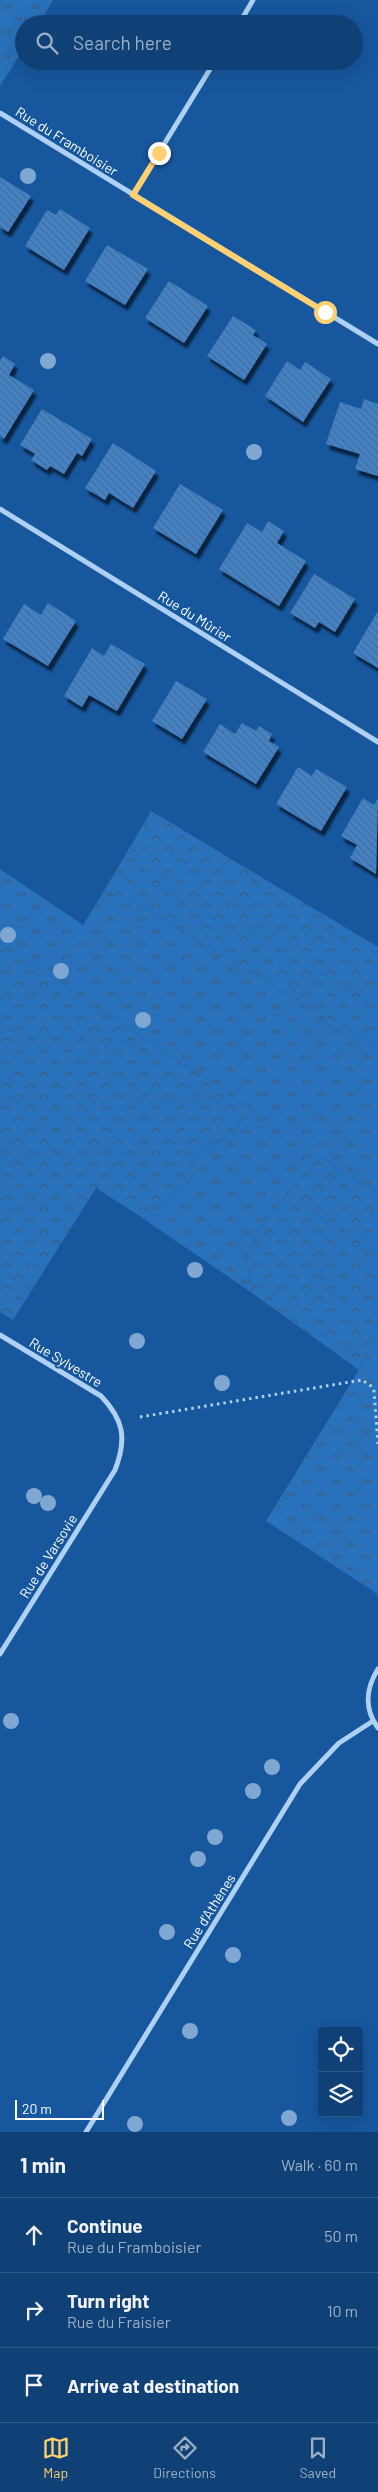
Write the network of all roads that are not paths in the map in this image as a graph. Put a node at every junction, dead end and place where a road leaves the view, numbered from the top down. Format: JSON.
{"nodes":[{"id":1,"x":253,"y":0,"type":"edge"},
{"id":2,"x":244,"y":15,"type":"edge"},
{"id":3,"x":210,"y":70,"type":"edge"},
{"id":4,"x":0,"y":113,"type":"edge"},
{"id":5,"x":133,"y":195,"type":"junction"},
{"id":6,"x":378,"y":344,"type":"edge"},
{"id":7,"x":0,"y":509,"type":"edge"},
{"id":8,"x":378,"y":742,"type":"edge"},
{"id":9,"x":0,"y":1335,"type":"edge"},
{"id":10,"x":115,"y":1470,"type":"joint"},
{"id":11,"x":0,"y":1654,"type":"edge"},
{"id":12,"x":378,"y":1669,"type":"edge"},
{"id":13,"x":373,"y":1721,"type":"junction"},
{"id":14,"x":378,"y":1728,"type":"edge"},
{"id":15,"x":86,"y":2132,"type":"edge"}],
"edges":[{"from":1,"to":2,"type":"street"},
{"from":3,"to":5,"type":"street"},
{"from":4,"to":5,"type":"street","name":"Rue du Framboisier"},
{"from":5,"to":6,"type":"street","name":"Rue du Framboisier"},
{"from":7,"to":8,"type":"street","name":"Rue du Mûrier"},
{"from":9,"to":10,"type":"street","name":"Rue Sylvestre"},
{"from":10,"to":11,"type":"street","name":"Rue de Varsovie"},
{"from":12,"to":13,"type":"street"},
{"from":13,"to":14,"type":"street"},
{"from":13,"to":15,"type":"street","name":"Rue d'Athènes"}]}
